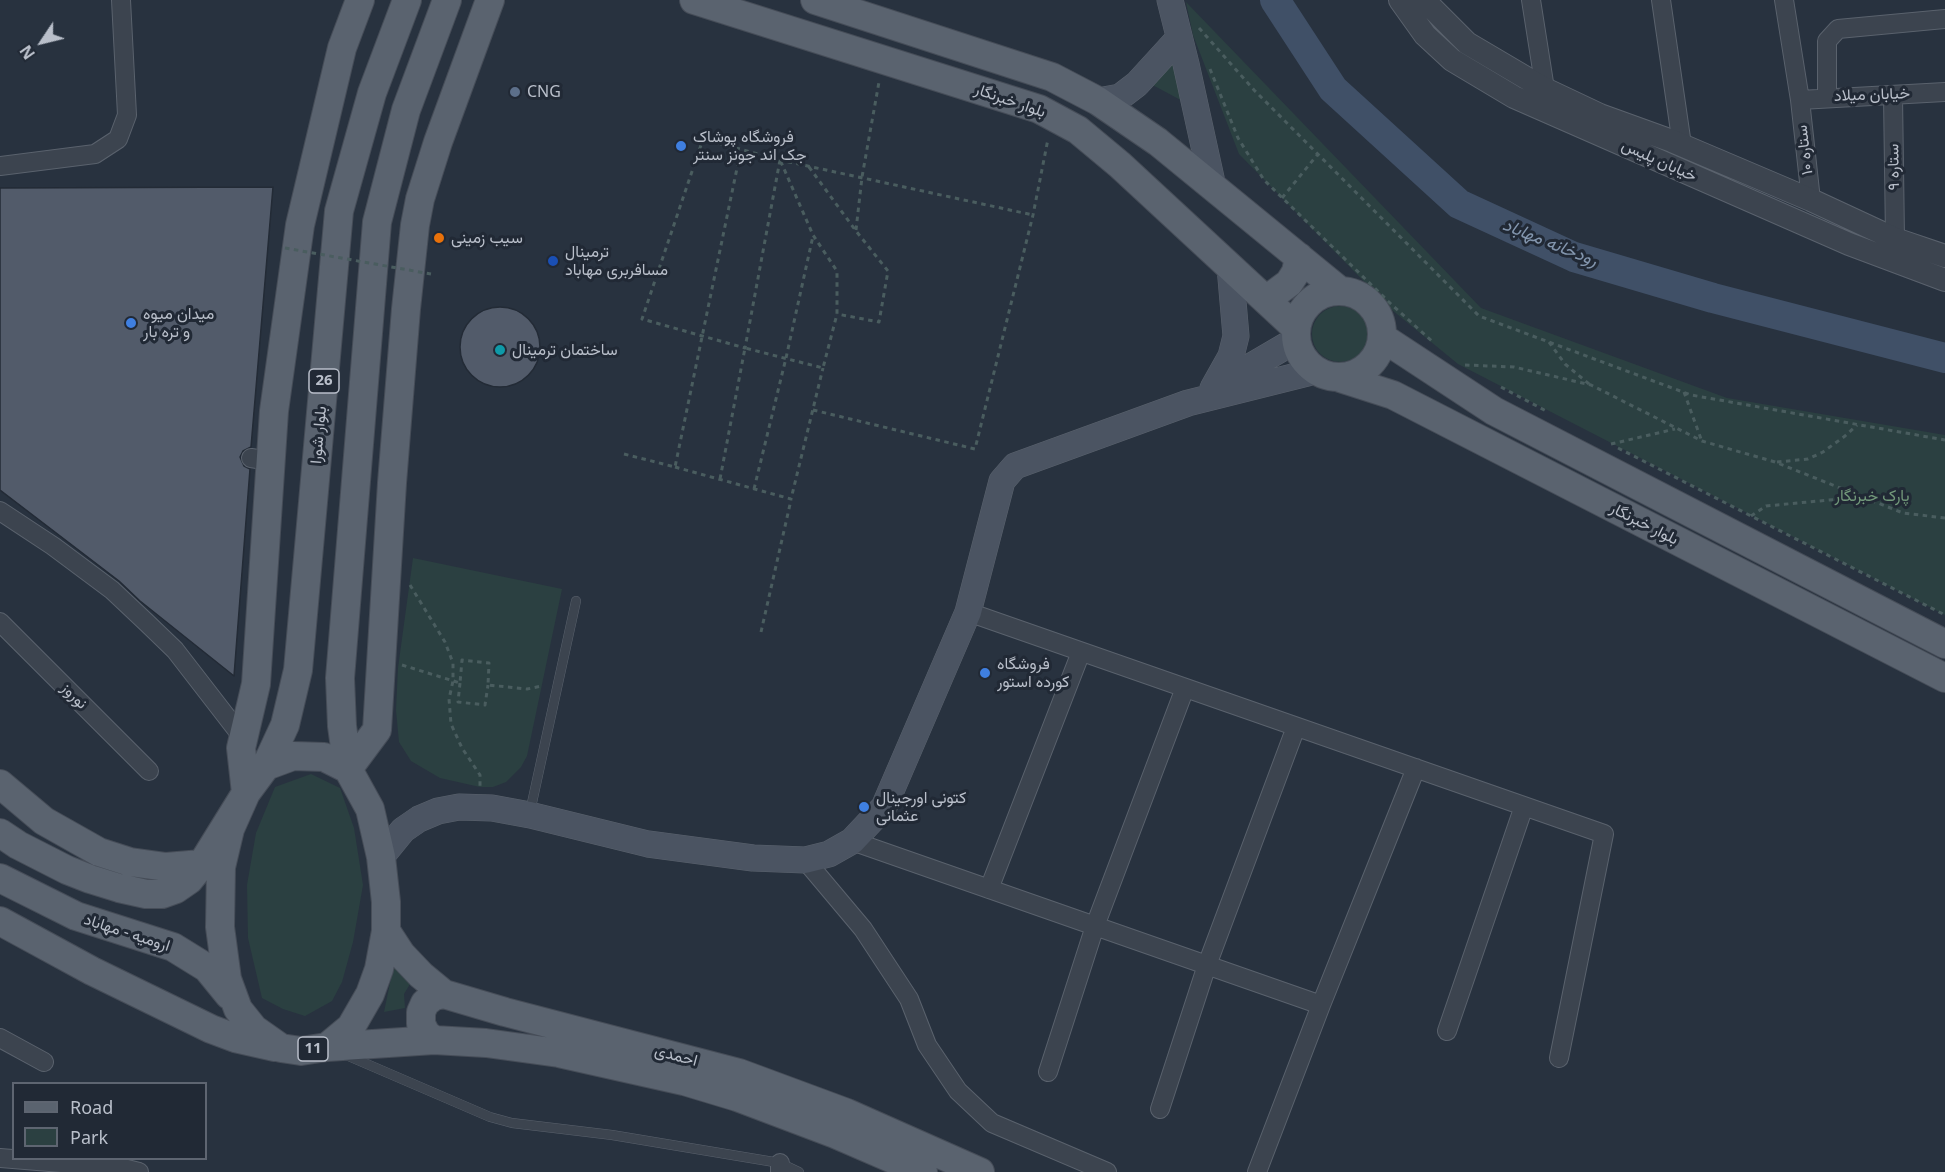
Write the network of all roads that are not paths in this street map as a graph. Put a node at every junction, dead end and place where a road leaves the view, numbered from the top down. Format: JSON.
{"nodes":[{"id":1,"x":121,"y":0,"type":"edge"},
{"id":2,"x":360,"y":0,"type":"edge"},
{"id":3,"x":407,"y":0,"type":"edge"},
{"id":4,"x":447,"y":0,"type":"edge"},
{"id":5,"x":490,"y":0,"type":"edge"},
{"id":6,"x":694,"y":0,"type":"edge"},
{"id":7,"x":815,"y":0,"type":"edge"},
{"id":8,"x":1170,"y":0,"type":"edge"},
{"id":9,"x":1400,"y":0,"type":"edge"},
{"id":10,"x":1424,"y":0,"type":"edge"},
{"id":11,"x":1531,"y":0,"type":"edge"},
{"id":12,"x":1662,"y":0,"type":"edge"},
{"id":13,"x":1784,"y":0,"type":"edge"},
{"id":14,"x":1945,"y":19,"type":"edge"},
{"id":15,"x":1188,"y":32,"type":"junction"},
{"id":16,"x":1467,"y":43,"type":"junction"},
{"id":17,"x":1452,"y":60,"type":"junction"},
{"id":18,"x":1545,"y":89,"type":"junction"},
{"id":19,"x":1945,"y":92,"type":"edge"},
{"id":20,"x":1893,"y":96,"type":"junction"},
{"id":21,"x":1827,"y":97,"type":"junction"},
{"id":22,"x":1800,"y":100,"type":"junction"},
{"id":23,"x":1098,"y":101,"type":"junction"},
{"id":24,"x":1682,"y":145,"type":"junction"},
{"id":25,"x":0,"y":166,"type":"edge"},
{"id":26,"x":1213,"y":187,"type":"junction"},
{"id":27,"x":1811,"y":200,"type":"junction"},
{"id":28,"x":1895,"y":239,"type":"junction"},
{"id":29,"x":1945,"y":256,"type":"edge"},
{"id":30,"x":1299,"y":257,"type":"junction"},
{"id":31,"x":1230,"y":267,"type":"junction"},
{"id":32,"x":1945,"y":280,"type":"edge"},
{"id":33,"x":1339,"y":290,"type":"junction"},
{"id":34,"x":1266,"y":300,"type":"junction"},
{"id":35,"x":1296,"y":334,"type":"junction"},
{"id":36,"x":1383,"y":338,"type":"junction"},
{"id":37,"x":1410,"y":356,"type":"junction"},
{"id":38,"x":1328,"y":374,"type":"junction"},
{"id":39,"x":1213,"y":388,"type":"junction"},
{"id":40,"x":1393,"y":395,"type":"junction"},
{"id":41,"x":1188,"y":403,"type":"junction"},
{"id":42,"x":392,"y":483,"type":"junction"},
{"id":43,"x":0,"y":511,"type":"edge"},
{"id":44,"x":348,"y":583,"type":"junction"},
{"id":45,"x":576,"y":601,"type":"dead end"},
{"id":46,"x":968,"y":612,"type":"junction"},
{"id":47,"x":0,"y":622,"type":"edge"},
{"id":48,"x":1945,"y":644,"type":"edge"},
{"id":49,"x":1082,"y":652,"type":"junction"},
{"id":50,"x":298,"y":670,"type":"junction"},
{"id":51,"x":340,"y":678,"type":"junction"},
{"id":52,"x":1945,"y":678,"type":"edge"},
{"id":53,"x":1185,"y":688,"type":"junction"},
{"id":54,"x":1296,"y":727,"type":"junction"},
{"id":55,"x":243,"y":738,"type":"junction"},
{"id":56,"x":266,"y":766,"type":"junction"},
{"id":57,"x":1416,"y":768,"type":"junction"},
{"id":58,"x":348,"y":769,"type":"junction"},
{"id":59,"x":149,"y":771,"type":"dead end"},
{"id":60,"x":0,"y":784,"type":"edge"},
{"id":61,"x":246,"y":793,"type":"junction"},
{"id":62,"x":1524,"y":806,"type":"junction"},
{"id":63,"x":530,"y":815,"type":"junction"},
{"id":64,"x":0,"y":833,"type":"edge"},
{"id":65,"x":852,"y":841,"type":"junction"},
{"id":66,"x":381,"y":857,"type":"junction"},
{"id":67,"x":805,"y":860,"type":"junction"},
{"id":68,"x":202,"y":864,"type":"junction"},
{"id":69,"x":0,"y":878,"type":"edge"},
{"id":70,"x":989,"y":889,"type":"junction"},
{"id":71,"x":0,"y":921,"type":"edge"},
{"id":72,"x":1095,"y":926,"type":"junction"},
{"id":73,"x":386,"y":931,"type":"junction"},
{"id":74,"x":1208,"y":965,"type":"junction"},
{"id":75,"x":444,"y":994,"type":"junction"},
{"id":76,"x":1321,"y":1005,"type":"junction"},
{"id":77,"x":238,"y":1009,"type":"junction"},
{"id":78,"x":1447,"y":1031,"type":"dead end"},
{"id":79,"x":0,"y":1038,"type":"edge"},
{"id":80,"x":434,"y":1040,"type":"junction"},
{"id":81,"x":327,"y":1047,"type":"junction"},
{"id":82,"x":281,"y":1048,"type":"junction"},
{"id":83,"x":1559,"y":1058,"type":"dead end"},
{"id":84,"x":44,"y":1062,"type":"dead end"},
{"id":85,"x":1048,"y":1072,"type":"dead end"},
{"id":86,"x":1160,"y":1109,"type":"dead end"},
{"id":87,"x":25,"y":1160,"type":"edge"},
{"id":88,"x":780,"y":1168,"type":"edge"},
{"id":89,"x":139,"y":1172,"type":"edge"},
{"id":90,"x":799,"y":1172,"type":"edge"},
{"id":91,"x":923,"y":1172,"type":"edge"},
{"id":92,"x":980,"y":1172,"type":"edge"},
{"id":93,"x":1107,"y":1172,"type":"edge"},
{"id":94,"x":1257,"y":1172,"type":"edge"}],
"edges":[{"from":1,"to":25,"type":"street"},
{"from":2,"to":55,"type":"main road"},
{"from":3,"to":50,"type":"main road","name":"بلوار شورا","number":"26"},
{"from":4,"to":44,"type":"main road","number":"26"},
{"from":5,"to":42,"type":"main road"},
{"from":6,"to":31,"type":"main road","name":"بلوار خبرنگار"},
{"from":7,"to":23,"type":"main road"},
{"from":8,"to":15,"type":"main road"},
{"from":9,"to":17,"type":"street","name":"خیابان پلیس"},
{"from":10,"to":16,"type":"street","name":"خیابان پلیس"},
{"from":11,"to":18,"type":"street"},
{"from":12,"to":24,"type":"street"},
{"from":13,"to":22,"type":"street","name":"ستاره ۱۰"},
{"from":14,"to":21,"type":"street"},
{"from":15,"to":23,"type":"main road"},
{"from":15,"to":26,"type":"main road"},
{"from":16,"to":17,"type":"street"},
{"from":16,"to":18,"type":"street","name":"خیابان پلیس"},
{"from":17,"to":32,"type":"street","name":"خیابان پلیس"},
{"from":18,"to":24,"type":"street","name":"خیابان پلیس"},
{"from":19,"to":20,"type":"street","name":"خیابان میلاد"},
{"from":20,"to":21,"type":"street","name":"خیابان میلاد"},
{"from":20,"to":28,"type":"street","name":"ستاره ۹"},
{"from":21,"to":22,"type":"street","name":"خیابان میلاد"},
{"from":22,"to":27,"type":"street","name":"ستاره ۱۰"},
{"from":23,"to":26,"type":"main road"},
{"from":24,"to":27,"type":"street","name":"خیابان پلیس"},
{"from":26,"to":30,"type":"main road"},
{"from":27,"to":28,"type":"street","name":"خیابان پلیس"},
{"from":28,"to":29,"type":"street","name":"خیابان پلیس"},
{"from":30,"to":33,"type":"main road"},
{"from":30,"to":34,"type":"main road"},
{"from":31,"to":34,"type":"main road","name":"بلوار خبرنگار"},
{"from":31,"to":39,"type":"main road"},
{"from":33,"to":35,"type":"main road"},
{"from":33,"to":36,"type":"main road"},
{"from":34,"to":35,"type":"main road","name":"بلوار خبرنگار"},
{"from":35,"to":38,"type":"main road"},
{"from":35,"to":39,"type":"main road"},
{"from":36,"to":37,"type":"main road","name":"بلوار خبرنگار"},
{"from":36,"to":38,"type":"main road"},
{"from":37,"to":40,"type":"main road"},
{"from":37,"to":48,"type":"main road","name":"بلوار خبرنگار"},
{"from":38,"to":40,"type":"main road","name":"بلوار خبرنگار"},
{"from":38,"to":41,"type":"main road"},
{"from":39,"to":41,"type":"main road"},
{"from":40,"to":52,"type":"main road","name":"بلوار خبرنگار"},
{"from":41,"to":46,"type":"main road"},
{"from":42,"to":44,"type":"main road"},
{"from":42,"to":58,"type":"main road"},
{"from":43,"to":55,"type":"street"},
{"from":44,"to":51,"type":"main road","number":"26"},
{"from":45,"to":63,"type":"lane"},
{"from":46,"to":49,"type":"street"},
{"from":46,"to":65,"type":"main road"},
{"from":47,"to":59,"type":"street","name":"نوروز"},
{"from":49,"to":53,"type":"street"},
{"from":49,"to":70,"type":"street"},
{"from":50,"to":51,"type":"main road"},
{"from":50,"to":56,"type":"main road","name":"بلوار شورا","number":"26"},
{"from":51,"to":58,"type":"main road","number":"26"},
{"from":53,"to":54,"type":"street"},
{"from":53,"to":72,"type":"street"},
{"from":54,"to":57,"type":"street"},
{"from":54,"to":74,"type":"street"},
{"from":55,"to":61,"type":"main road"},
{"from":56,"to":58,"type":"main road"},
{"from":56,"to":61,"type":"main road","number":"11"},
{"from":57,"to":62,"type":"street"},
{"from":57,"to":76,"type":"street"},
{"from":58,"to":66,"type":"main road","number":"11"},
{"from":60,"to":68,"type":"main road"},
{"from":61,"to":68,"type":"main road","number":"11"},
{"from":61,"to":77,"type":"main road","number":"11"},
{"from":62,"to":78,"type":"street"},
{"from":62,"to":83,"type":"street"},
{"from":63,"to":66,"type":"main road"},
{"from":63,"to":67,"type":"main road"},
{"from":64,"to":68,"type":"main road","number":"11"},
{"from":65,"to":67,"type":"main road"},
{"from":65,"to":70,"type":"street"},
{"from":66,"to":73,"type":"main road","number":"11"},
{"from":67,"to":93,"type":"street"},
{"from":69,"to":77,"type":"main road","name":"ارومیه - مهاباد","number":"11"},
{"from":70,"to":72,"type":"street"},
{"from":71,"to":82,"type":"main road"},
{"from":72,"to":74,"type":"street"},
{"from":72,"to":85,"type":"street"},
{"from":73,"to":75,"type":"main road","name":"احمدی"},
{"from":73,"to":81,"type":"main road","number":"11"},
{"from":74,"to":76,"type":"street"},
{"from":74,"to":86,"type":"street"},
{"from":75,"to":80,"type":"main road"},
{"from":75,"to":92,"type":"main road","name":"احمدی"},
{"from":76,"to":94,"type":"street"},
{"from":77,"to":82,"type":"main road","number":"11"},
{"from":79,"to":84,"type":"street"},
{"from":80,"to":81,"type":"main road","name":"احمدی","number":"11"},
{"from":80,"to":91,"type":"main road","name":"احمدی","number":"11"},
{"from":81,"to":82,"type":"main road","number":"11"},
{"from":81,"to":88,"type":"lane"},
{"from":87,"to":89,"type":"street"},
{"from":88,"to":90,"type":"lane"}]}
